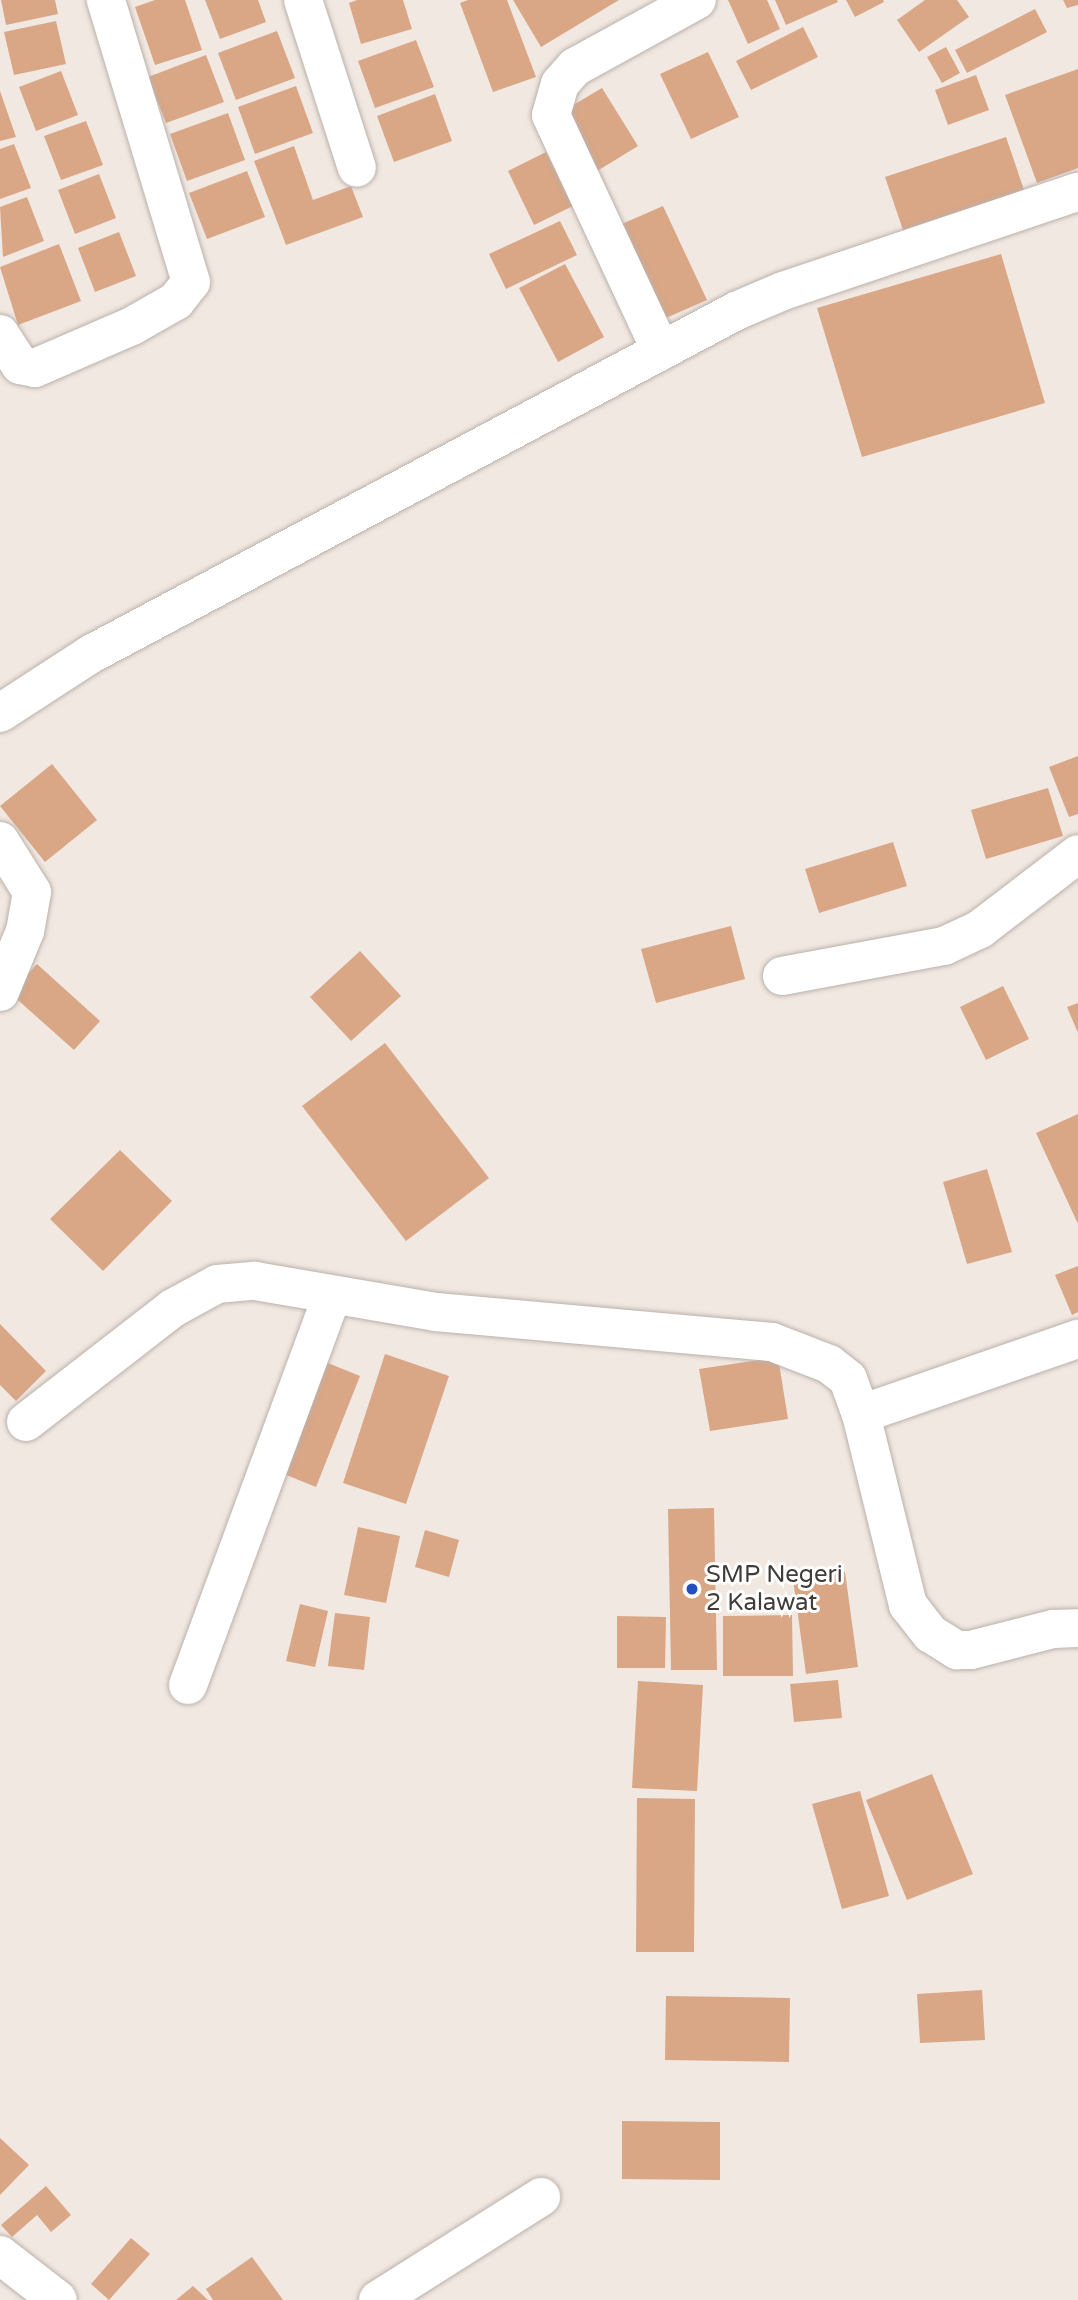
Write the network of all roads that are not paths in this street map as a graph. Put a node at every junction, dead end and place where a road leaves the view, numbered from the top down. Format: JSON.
{"nodes":[{"id":1,"x":106,"y":0,"type":"edge"},
{"id":2,"x":303,"y":0,"type":"edge"},
{"id":3,"x":697,"y":0,"type":"edge"},
{"id":4,"x":357,"y":169,"type":"dead end"},
{"id":5,"x":1078,"y":192,"type":"edge"},
{"id":6,"x":0,"y":334,"type":"edge"},
{"id":7,"x":661,"y":351,"type":"junction"},
{"id":8,"x":0,"y":713,"type":"edge"},
{"id":9,"x":0,"y":841,"type":"edge"},
{"id":10,"x":1078,"y":853,"type":"edge"},
{"id":11,"x":782,"y":976,"type":"dead end"},
{"id":12,"x":0,"y":992,"type":"edge"},
{"id":13,"x":332,"y":1296,"type":"junction"},
{"id":14,"x":1078,"y":1339,"type":"edge"},
{"id":15,"x":862,"y":1414,"type":"junction"},
{"id":16,"x":26,"y":1422,"type":"dead end"},
{"id":17,"x":1078,"y":1628,"type":"edge"},
{"id":18,"x":188,"y":1685,"type":"dead end"},
{"id":19,"x":541,"y":2197,"type":"dead end"},
{"id":20,"x":0,"y":2255,"type":"edge"},
{"id":21,"x":58,"y":2300,"type":"edge"},
{"id":22,"x":378,"y":2300,"type":"edge"}],
"edges":[{"from":1,"to":6,"type":"street"},
{"from":2,"to":4,"type":"street"},
{"from":3,"to":7,"type":"street"},
{"from":5,"to":7,"type":"street"},
{"from":7,"to":8,"type":"street"},
{"from":9,"to":12,"type":"street"},
{"from":10,"to":11,"type":"street"},
{"from":13,"to":15,"type":"street"},
{"from":13,"to":16,"type":"street"},
{"from":13,"to":18,"type":"street"},
{"from":14,"to":15,"type":"street"},
{"from":15,"to":17,"type":"street"},
{"from":19,"to":22,"type":"street"},
{"from":20,"to":21,"type":"street"}]}
